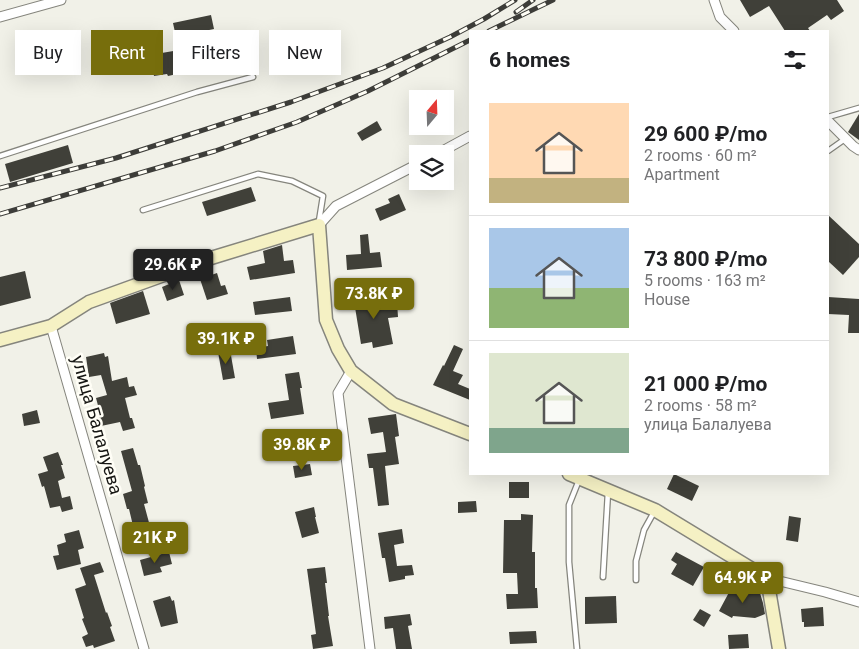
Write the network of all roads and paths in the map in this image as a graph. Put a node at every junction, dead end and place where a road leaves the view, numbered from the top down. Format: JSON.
{"nodes":[{"id":1,"x":62,"y":0,"type":"edge"},
{"id":2,"x":714,"y":0,"type":"edge"},
{"id":3,"x":0,"y":17,"type":"edge"},
{"id":4,"x":733,"y":30,"type":"edge"},
{"id":5,"x":253,"y":77,"type":"dead end"},
{"id":6,"x":859,"y":108,"type":"edge"},
{"id":7,"x":829,"y":116,"type":"edge"},
{"id":8,"x":829,"y":122,"type":"edge"},
{"id":9,"x":469,"y":137,"type":"edge"},
{"id":10,"x":845,"y":138,"type":"junction"},
{"id":11,"x":454,"y":145,"type":"edge"},
{"id":12,"x":829,"y":150,"type":"edge"},
{"id":13,"x":859,"y":150,"type":"edge"},
{"id":14,"x":0,"y":156,"type":"edge"},
{"id":15,"x":409,"y":169,"type":"edge"},
{"id":16,"x":144,"y":210,"type":"dead end"},
{"id":17,"x":319,"y":225,"type":"junction"},
{"id":18,"x":51,"y":326,"type":"junction"},
{"id":19,"x":0,"y":340,"type":"edge"},
{"id":20,"x":351,"y":371,"type":"junction"},
{"id":21,"x":469,"y":434,"type":"edge"},
{"id":22,"x":576,"y":475,"type":"edge"},
{"id":23,"x":608,"y":490,"type":"junction"},
{"id":24,"x":655,"y":510,"type":"junction"},
{"id":25,"x":603,"y":577,"type":"dead end"},
{"id":26,"x":767,"y":578,"type":"junction"},
{"id":27,"x":636,"y":580,"type":"dead end"},
{"id":28,"x":859,"y":602,"type":"edge"},
{"id":29,"x":144,"y":649,"type":"edge"},
{"id":30,"x":370,"y":649,"type":"edge"},
{"id":31,"x":577,"y":649,"type":"edge"},
{"id":32,"x":778,"y":649,"type":"edge"}],
"edges":[{"from":1,"to":3,"type":"street"},
{"from":2,"to":4,"type":"street"},
{"from":5,"to":14,"type":"lane"},
{"from":6,"to":7,"type":"lane"},
{"from":8,"to":10,"type":"street"},
{"from":9,"to":11,"type":"street"},
{"from":10,"to":12,"type":"lane"},
{"from":10,"to":13,"type":"street"},
{"from":15,"to":17,"type":"street"},
{"from":16,"to":17,"type":"lane"},
{"from":17,"to":18,"type":"street"},
{"from":17,"to":20,"type":"street"},
{"from":18,"to":19,"type":"street"},
{"from":18,"to":29,"type":"street","name":"улица Балалуева"},
{"from":20,"to":21,"type":"street"},
{"from":20,"to":30,"type":"street"},
{"from":22,"to":23,"type":"street"},
{"from":22,"to":31,"type":"lane"},
{"from":23,"to":24,"type":"street"},
{"from":23,"to":25,"type":"lane"},
{"from":24,"to":26,"type":"street"},
{"from":24,"to":27,"type":"lane"},
{"from":26,"to":28,"type":"street"},
{"from":26,"to":32,"type":"street"}]}
